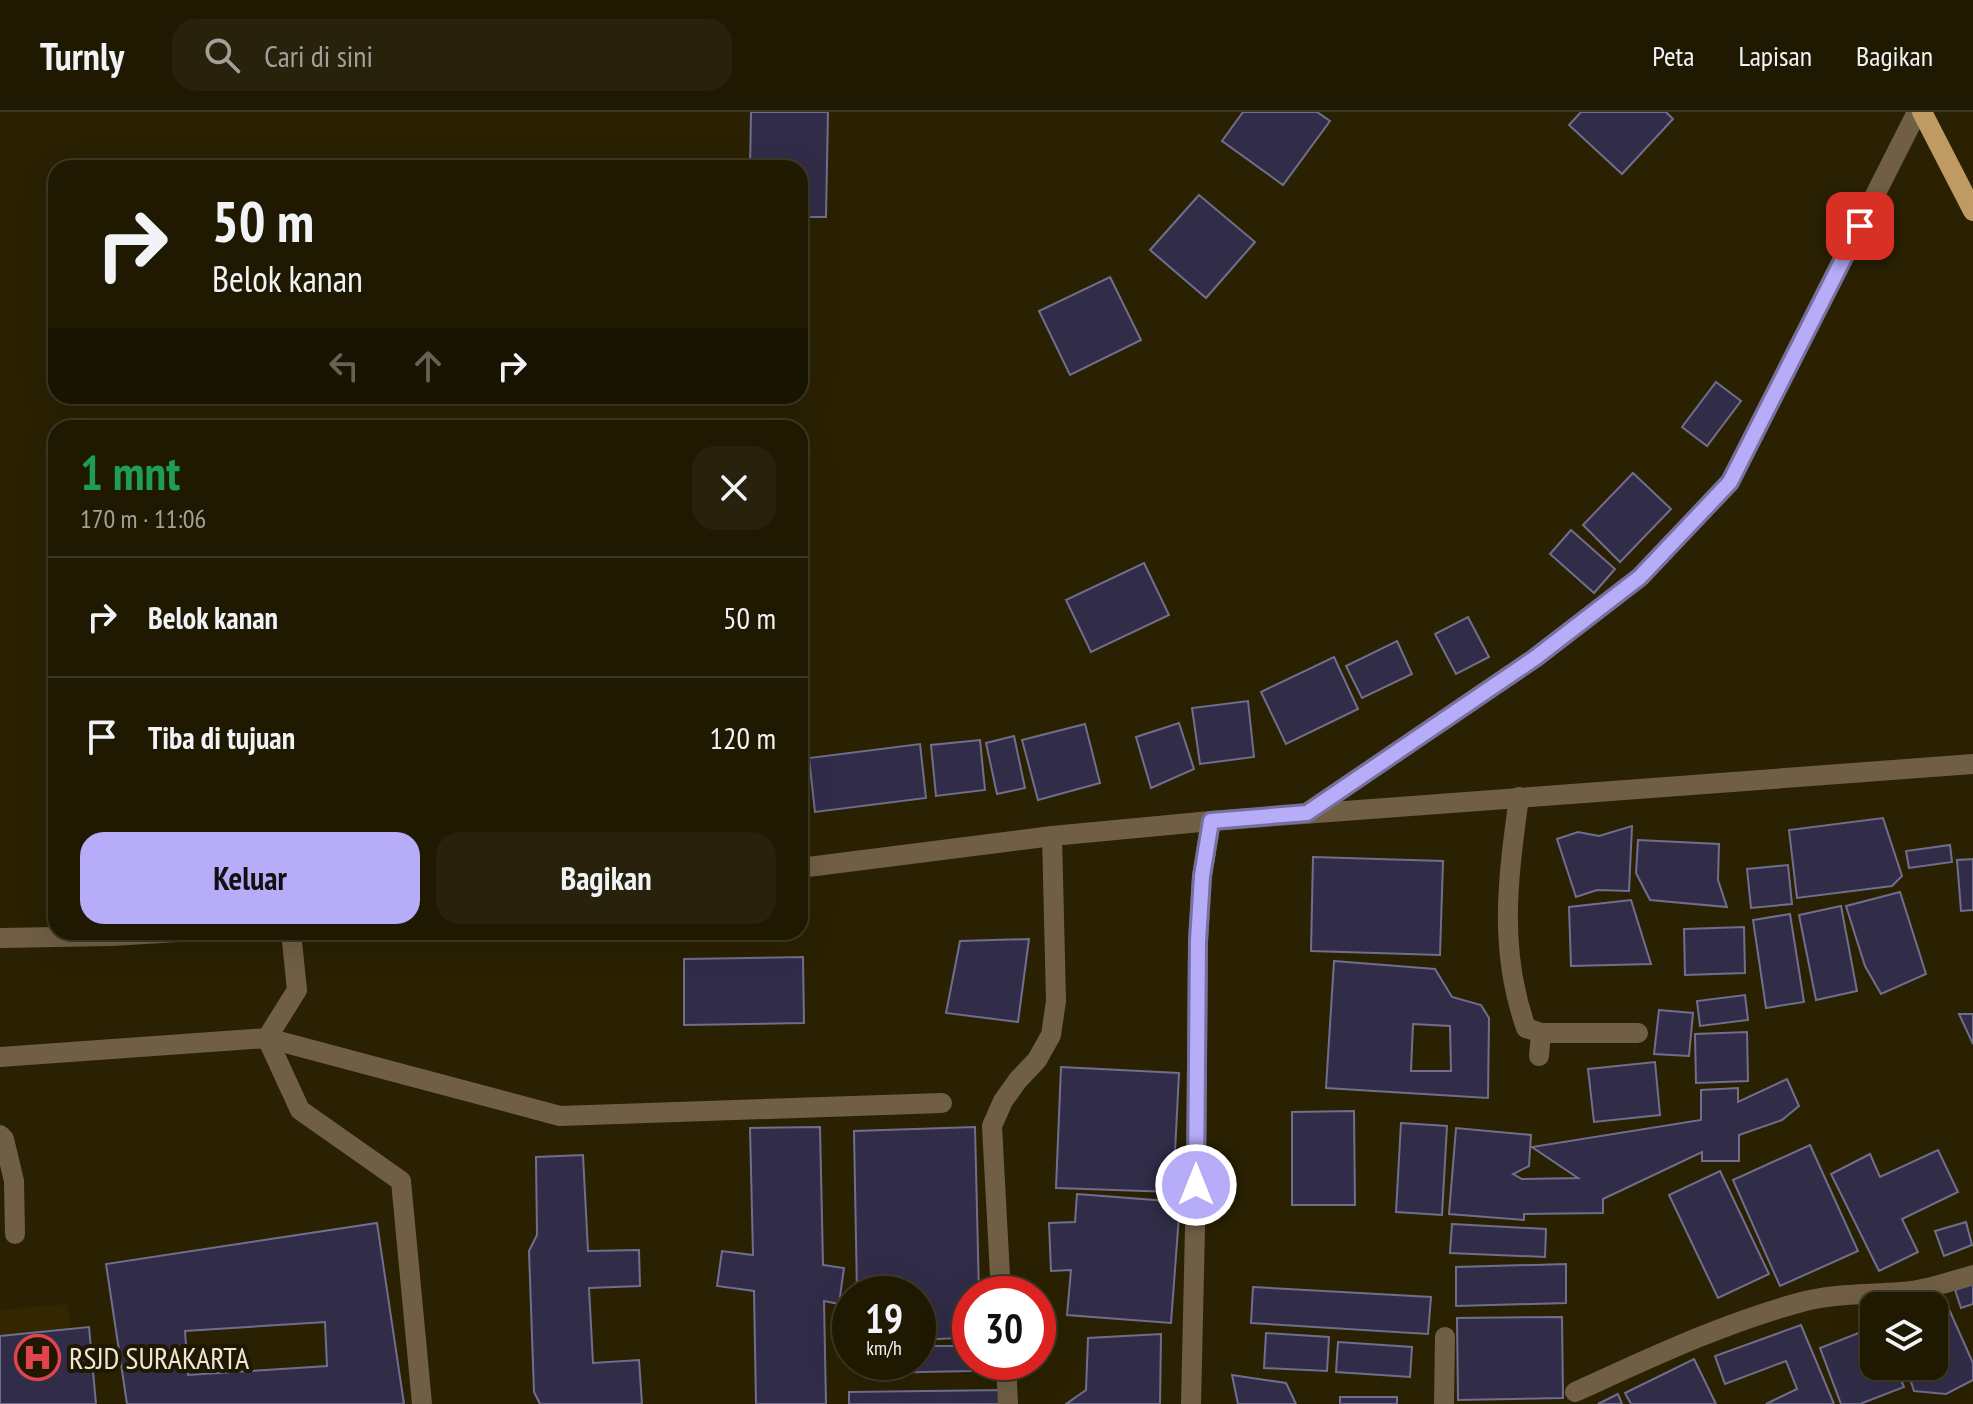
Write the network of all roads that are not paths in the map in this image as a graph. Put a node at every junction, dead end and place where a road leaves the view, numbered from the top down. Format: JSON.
{"nodes":[{"id":1,"x":1920,"y":112,"type":"edge"},
{"id":2,"x":1973,"y":211,"type":"edge"},
{"id":3,"x":1973,"y":764,"type":"edge"},
{"id":4,"x":1519,"y":797,"type":"junction"},
{"id":5,"x":1307,"y":813,"type":"junction"},
{"id":6,"x":1211,"y":821,"type":"junction"},
{"id":7,"x":1052,"y":836,"type":"junction"},
{"id":8,"x":808,"y":867,"type":"edge"},
{"id":9,"x":48,"y":937,"type":"edge"},
{"id":10,"x":0,"y":938,"type":"edge"},
{"id":11,"x":292,"y":940,"type":"edge"},
{"id":12,"x":1541,"y":1033,"type":"junction"},
{"id":13,"x":1638,"y":1033,"type":"dead end"},
{"id":14,"x":267,"y":1038,"type":"junction"},
{"id":15,"x":1539,"y":1056,"type":"dead end"},
{"id":16,"x":0,"y":1057,"type":"edge"},
{"id":17,"x":942,"y":1103,"type":"dead end"},
{"id":18,"x":0,"y":1135,"type":"edge"},
{"id":19,"x":15,"y":1234,"type":"dead end"},
{"id":20,"x":1973,"y":1275,"type":"edge"},
{"id":21,"x":1000,"y":1276,"type":"edge"},
{"id":22,"x":1445,"y":1337,"type":"dead end"},
{"id":23,"x":1007,"y":1380,"type":"edge"},
{"id":24,"x":1575,"y":1392,"type":"dead end"},
{"id":25,"x":422,"y":1404,"type":"edge"},
{"id":26,"x":1008,"y":1404,"type":"edge"},
{"id":27,"x":1191,"y":1404,"type":"edge"},
{"id":28,"x":1444,"y":1404,"type":"edge"}],
"edges":[{"from":1,"to":2,"type":"main road"},
{"from":1,"to":5,"type":"street"},
{"from":3,"to":4,"type":"street"},
{"from":4,"to":5,"type":"street"},
{"from":4,"to":12,"type":"street"},
{"from":5,"to":6,"type":"street"},
{"from":6,"to":7,"type":"street"},
{"from":6,"to":27,"type":"street"},
{"from":7,"to":8,"type":"street"},
{"from":7,"to":21,"type":"street"},
{"from":9,"to":10,"type":"street"},
{"from":11,"to":14,"type":"street"},
{"from":12,"to":13,"type":"street"},
{"from":12,"to":15,"type":"street"},
{"from":14,"to":16,"type":"street"},
{"from":14,"to":17,"type":"street"},
{"from":14,"to":25,"type":"street"},
{"from":18,"to":19,"type":"street"},
{"from":20,"to":24,"type":"street"},
{"from":22,"to":28,"type":"street"},
{"from":23,"to":26,"type":"street"}]}
